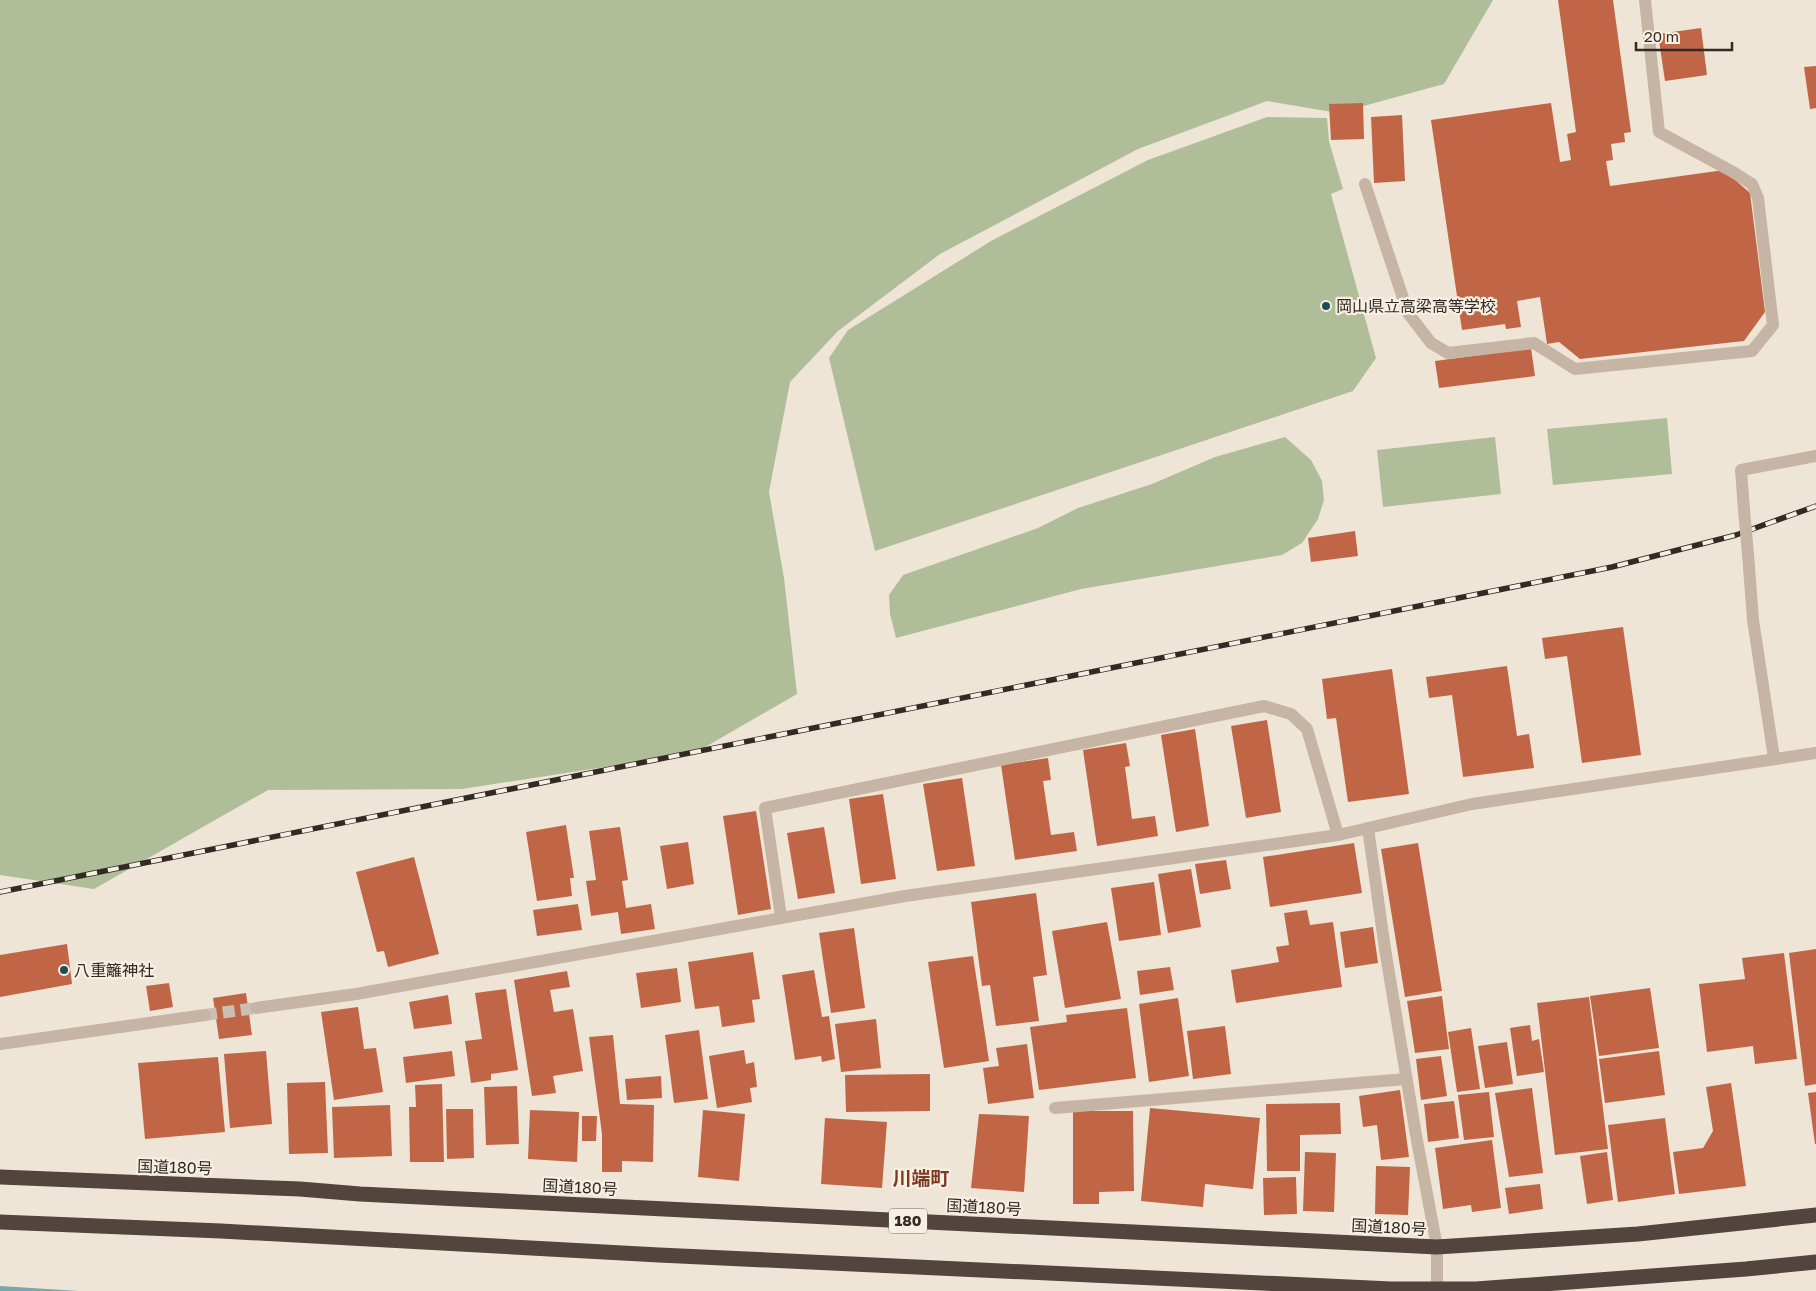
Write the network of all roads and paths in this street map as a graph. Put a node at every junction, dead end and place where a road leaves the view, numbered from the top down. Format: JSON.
{"nodes":[{"id":1,"x":1645,"y":0,"type":"edge"},
{"id":2,"x":1365,"y":184,"type":"dead end"},
{"id":3,"x":1816,"y":456,"type":"edge"},
{"id":4,"x":1816,"y":753,"type":"edge"},
{"id":5,"x":1774,"y":758,"type":"junction"},
{"id":6,"x":1368,"y":828,"type":"junction"},
{"id":7,"x":1338,"y":835,"type":"junction"},
{"id":8,"x":781,"y":917,"type":"junction"},
{"id":9,"x":256,"y":1008,"type":"tunnel mouth"},
{"id":10,"x":205,"y":1015,"type":"tunnel mouth"},
{"id":11,"x":0,"y":1044,"type":"edge"},
{"id":12,"x":1406,"y":1079,"type":"junction"},
{"id":13,"x":1055,"y":1108,"type":"dead end"},
{"id":14,"x":0,"y":1177,"type":"edge"},
{"id":15,"x":1816,"y":1216,"type":"edge"},
{"id":16,"x":0,"y":1222,"type":"edge"},
{"id":17,"x":1437,"y":1247,"type":"junction"},
{"id":18,"x":1816,"y":1262,"type":"edge"},
{"id":19,"x":1437,"y":1290,"type":"junction"}],
"edges":[{"from":1,"to":2,"type":"street"},
{"from":3,"to":5,"type":"street","bridge":true},
{"from":4,"to":5,"type":"street"},
{"from":5,"to":6,"type":"street"},
{"from":6,"to":7,"type":"street"},
{"from":6,"to":12,"type":"street"},
{"from":7,"to":8,"type":"street"},
{"from":7,"to":8,"type":"street"},
{"from":8,"to":9,"type":"street"},
{"from":10,"to":11,"type":"street"},
{"from":12,"to":13,"type":"street"},
{"from":12,"to":17,"type":"street"},
{"from":14,"to":17,"type":"highway","name":"国道180号","number":"180"},
{"from":15,"to":17,"type":"highway","name":"国道180号","number":"180"},
{"from":16,"to":19,"type":"highway"},
{"from":17,"to":19,"type":"street"},
{"from":18,"to":19,"type":"highway"}]}
